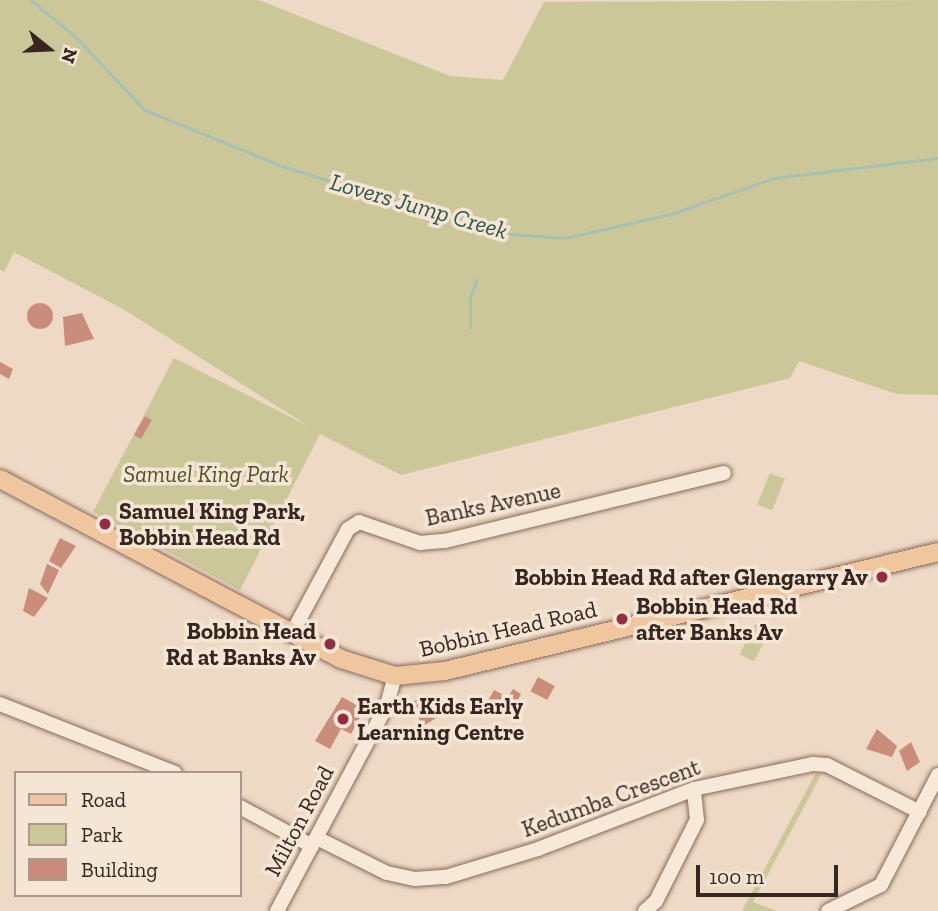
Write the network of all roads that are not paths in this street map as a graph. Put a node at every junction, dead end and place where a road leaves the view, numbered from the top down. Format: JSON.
{"nodes":[{"id":1,"x":724,"y":473,"type":"dead end"},
{"id":2,"x":0,"y":480,"type":"edge"},
{"id":3,"x":938,"y":552,"type":"edge"},
{"id":4,"x":292,"y":633,"type":"junction"},
{"id":5,"x":395,"y":676,"type":"junction"},
{"id":6,"x":0,"y":704,"type":"edge"},
{"id":7,"x":170,"y":771,"type":"edge"},
{"id":8,"x":938,"y":775,"type":"edge"},
{"id":9,"x":694,"y":789,"type":"junction"},
{"id":10,"x":242,"y":808,"type":"edge"},
{"id":11,"x":920,"y":812,"type":"junction"},
{"id":12,"x":314,"y":842,"type":"junction"},
{"id":13,"x":277,"y":911,"type":"edge"},
{"id":14,"x":645,"y":911,"type":"edge"},
{"id":15,"x":828,"y":911,"type":"edge"}],
"edges":[{"from":1,"to":4,"type":"street","name":"Banks Avenue"},
{"from":2,"to":4,"type":"main road","name":"Bobbin Head Road"},
{"from":3,"to":5,"type":"main road","name":"Bobbin Head Road"},
{"from":4,"to":5,"type":"main road","name":"Bobbin Head Road"},
{"from":5,"to":12,"type":"street","name":"Milton Road"},
{"from":6,"to":7,"type":"street"},
{"from":8,"to":11,"type":"street"},
{"from":9,"to":11,"type":"street","name":"Kedumba Crescent"},
{"from":9,"to":12,"type":"street","name":"Kedumba Crescent"},
{"from":9,"to":14,"type":"street"},
{"from":10,"to":12,"type":"street","name":"Kedumba Crescent"},
{"from":11,"to":15,"type":"street"},
{"from":12,"to":13,"type":"street","name":"Milton Road"}]}
